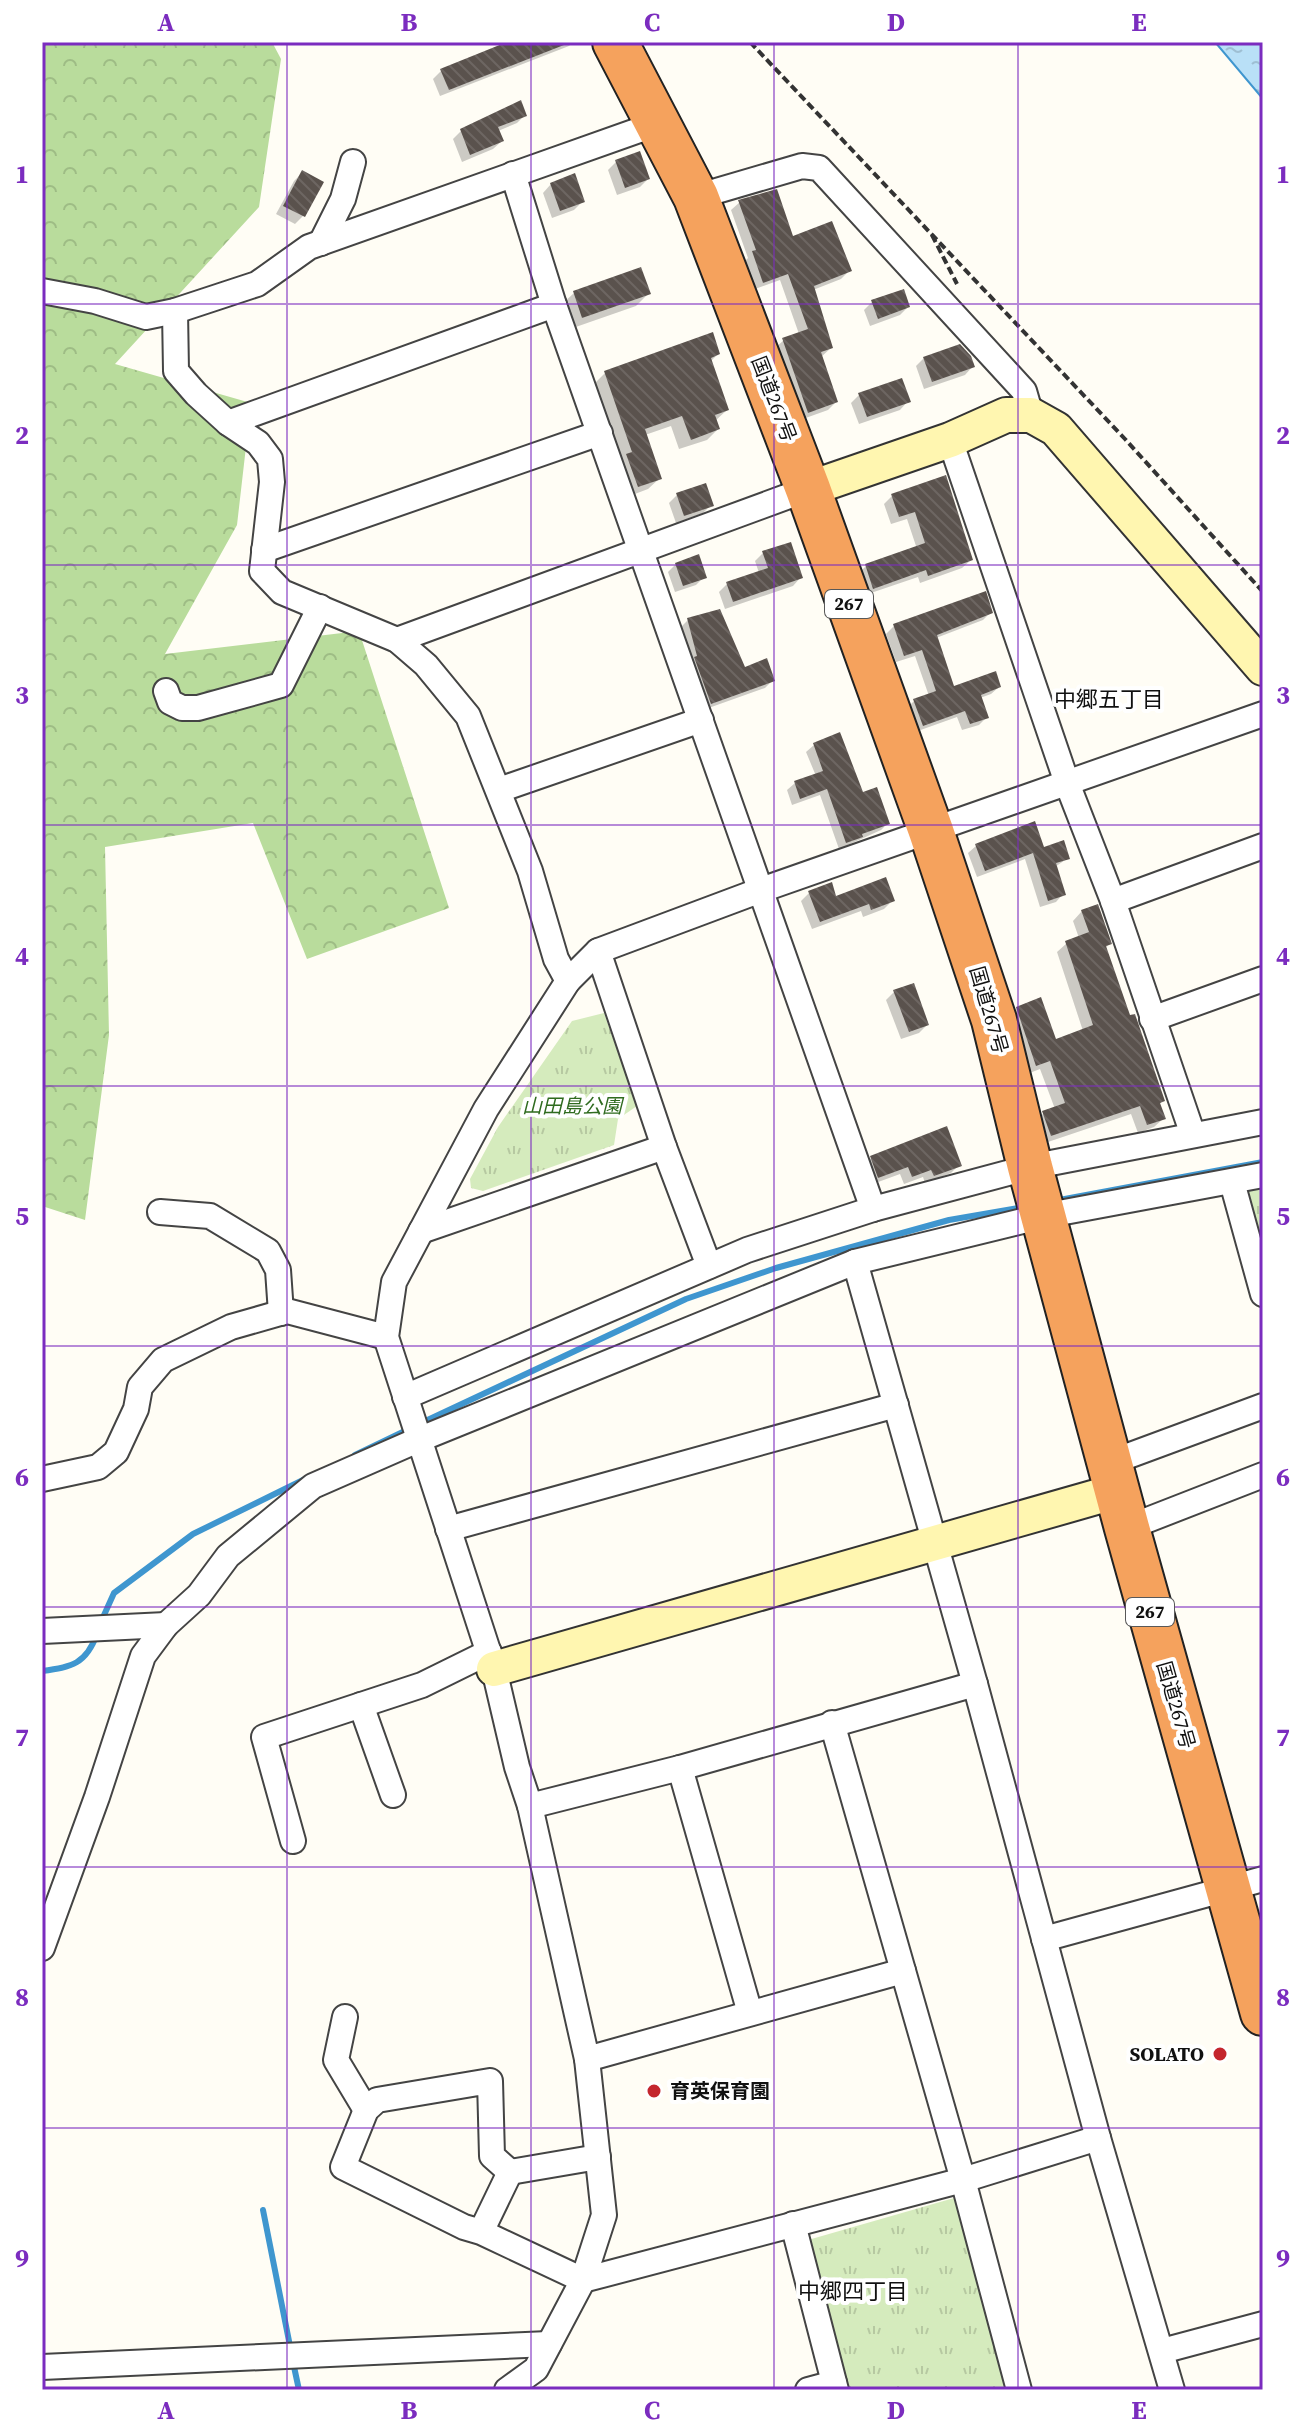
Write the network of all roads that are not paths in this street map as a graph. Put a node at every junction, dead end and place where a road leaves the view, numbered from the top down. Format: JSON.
{"nodes":[{"id":1,"x":615,"y":42,"type":"edge"},
{"id":2,"x":659,"y":123,"type":"junction"},
{"id":3,"x":353,"y":162,"type":"dead end"},
{"id":4,"x":513,"y":174,"type":"junction"},
{"id":5,"x":696,"y":197,"type":"junction"},
{"id":6,"x":321,"y":243,"type":"junction"},
{"id":7,"x":42,"y":291,"type":"edge"},
{"id":8,"x":554,"y":305,"type":"junction"},
{"id":9,"x":175,"y":311,"type":"junction"},
{"id":10,"x":1031,"y":415,"type":"junction"},
{"id":11,"x":228,"y":423,"type":"junction"},
{"id":12,"x":600,"y":433,"type":"junction"},
{"id":13,"x":950,"y":440,"type":"junction"},
{"id":14,"x":808,"y":489,"type":"junction"},
{"id":15,"x":264,"y":550,"type":"junction"},
{"id":16,"x":641,"y":550,"type":"junction"},
{"id":17,"x":320,"y":607,"type":"junction"},
{"id":18,"x":397,"y":640,"type":"junction"},
{"id":19,"x":1263,"y":668,"type":"edge"},
{"id":20,"x":166,"y":691,"type":"dead end"},
{"id":21,"x":1263,"y":714,"type":"edge"},
{"id":22,"x":701,"y":720,"type":"junction"},
{"id":23,"x":1067,"y":783,"type":"junction"},
{"id":24,"x":499,"y":790,"type":"junction"},
{"id":25,"x":931,"y":831,"type":"junction"},
{"id":26,"x":1263,"y":846,"type":"edge"},
{"id":27,"x":761,"y":890,"type":"junction"},
{"id":28,"x":1113,"y":901,"type":"junction"},
{"id":29,"x":598,"y":951,"type":"junction"},
{"id":30,"x":1263,"y":979,"type":"edge"},
{"id":31,"x":568,"y":981,"type":"junction"},
{"id":32,"x":1152,"y":1019,"type":"junction"},
{"id":33,"x":1263,"y":1122,"type":"edge"},
{"id":34,"x":1193,"y":1135,"type":"junction"},
{"id":35,"x":664,"y":1147,"type":"junction"},
{"id":36,"x":1263,"y":1175,"type":"edge"},
{"id":37,"x":1232,"y":1182,"type":"junction"},
{"id":38,"x":1038,"y":1194,"type":"junction"},
{"id":39,"x":873,"y":1209,"type":"junction"},
{"id":40,"x":160,"y":1212,"type":"dead end"},
{"id":41,"x":421,"y":1231,"type":"junction"},
{"id":42,"x":855,"y":1262,"type":"junction"},
{"id":43,"x":709,"y":1266,"type":"junction"},
{"id":44,"x":1263,"y":1294,"type":"edge"},
{"id":45,"x":281,"y":1313,"type":"junction"},
{"id":46,"x":386,"y":1337,"type":"junction"},
{"id":47,"x":408,"y":1405,"type":"junction"},
{"id":48,"x":896,"y":1405,"type":"junction"},
{"id":49,"x":1263,"y":1406,"type":"edge"},
{"id":50,"x":418,"y":1439,"type":"junction"},
{"id":51,"x":1263,"y":1475,"type":"edge"},
{"id":52,"x":42,"y":1479,"type":"edge"},
{"id":53,"x":1118,"y":1494,"type":"junction"},
{"id":54,"x":448,"y":1529,"type":"junction"},
{"id":55,"x":935,"y":1544,"type":"junction"},
{"id":56,"x":166,"y":1625,"type":"junction"},
{"id":57,"x":42,"y":1631,"type":"edge"},
{"id":58,"x":492,"y":1660,"type":"junction"},
{"id":59,"x":975,"y":1684,"type":"junction"},
{"id":60,"x":361,"y":1705,"type":"junction"},
{"id":61,"x":832,"y":1723,"type":"junction"},
{"id":62,"x":680,"y":1768,"type":"junction"},
{"id":63,"x":393,"y":1795,"type":"dead end"},
{"id":64,"x":530,"y":1806,"type":"junction"},
{"id":65,"x":293,"y":1841,"type":"dead end"},
{"id":66,"x":1246,"y":1884,"type":"edge"},
{"id":67,"x":1044,"y":1939,"type":"junction"},
{"id":68,"x":42,"y":1948,"type":"edge"},
{"id":69,"x":903,"y":1971,"type":"junction"},
{"id":70,"x":750,"y":2013,"type":"junction"},
{"id":71,"x":1263,"y":2013,"type":"edge"},
{"id":72,"x":345,"y":2017,"type":"dead end"},
{"id":73,"x":587,"y":2059,"type":"junction"},
{"id":74,"x":366,"y":2110,"type":"junction"},
{"id":75,"x":1098,"y":2138,"type":"junction"},
{"id":76,"x":598,"y":2157,"type":"junction"},
{"id":77,"x":510,"y":2172,"type":"junction"},
{"id":78,"x":963,"y":2180,"type":"junction"},
{"id":79,"x":793,"y":2224,"type":"junction"},
{"id":80,"x":481,"y":2232,"type":"junction"},
{"id":81,"x":583,"y":2280,"type":"junction"},
{"id":82,"x":1263,"y":2324,"type":"edge"},
{"id":83,"x":549,"y":2344,"type":"junction"},
{"id":84,"x":1162,"y":2351,"type":"junction"},
{"id":85,"x":42,"y":2367,"type":"edge"},
{"id":86,"x":539,"y":2380,"type":"edge"},
{"id":87,"x":835,"y":2386,"type":"edge"},
{"id":88,"x":507,"y":2390,"type":"edge"},
{"id":89,"x":808,"y":2390,"type":"edge"},
{"id":90,"x":1019,"y":2390,"type":"edge"},
{"id":91,"x":1172,"y":2390,"type":"edge"}],
"edges":[{"from":1,"to":2,"type":"highway","name":"国道267号","number":"267"},
{"from":2,"to":4,"type":"street"},
{"from":2,"to":5,"type":"highway","name":"国道267号","number":"267"},
{"from":3,"to":6,"type":"street"},
{"from":4,"to":6,"type":"street"},
{"from":4,"to":8,"type":"street"},
{"from":5,"to":10,"type":"street"},
{"from":5,"to":14,"type":"highway","name":"国道267号","number":"267"},
{"from":6,"to":9,"type":"street"},
{"from":7,"to":9,"type":"street"},
{"from":8,"to":11,"type":"street"},
{"from":8,"to":12,"type":"street"},
{"from":9,"to":11,"type":"street"},
{"from":10,"to":13,"type":"street"},
{"from":10,"to":19,"type":"street"},
{"from":11,"to":15,"type":"street"},
{"from":12,"to":15,"type":"street"},
{"from":12,"to":16,"type":"street"},
{"from":13,"to":14,"type":"street"},
{"from":13,"to":23,"type":"street"},
{"from":14,"to":16,"type":"street"},
{"from":14,"to":25,"type":"highway","name":"国道267号","number":"267"},
{"from":15,"to":17,"type":"street"},
{"from":16,"to":18,"type":"street"},
{"from":16,"to":22,"type":"street"},
{"from":17,"to":18,"type":"street"},
{"from":17,"to":20,"type":"street"},
{"from":18,"to":24,"type":"street"},
{"from":21,"to":23,"type":"street"},
{"from":22,"to":24,"type":"street"},
{"from":22,"to":27,"type":"street"},
{"from":23,"to":25,"type":"street"},
{"from":23,"to":28,"type":"street"},
{"from":24,"to":31,"type":"street"},
{"from":25,"to":27,"type":"street"},
{"from":25,"to":38,"type":"highway","name":"国道267号","number":"267"},
{"from":26,"to":28,"type":"street"},
{"from":27,"to":29,"type":"street"},
{"from":27,"to":39,"type":"street"},
{"from":28,"to":32,"type":"street"},
{"from":29,"to":31,"type":"street"},
{"from":29,"to":35,"type":"street"},
{"from":30,"to":32,"type":"street"},
{"from":31,"to":41,"type":"street"},
{"from":32,"to":34,"type":"street"},
{"from":33,"to":34,"type":"street"},
{"from":34,"to":38,"type":"street"},
{"from":35,"to":41,"type":"street"},
{"from":35,"to":43,"type":"street"},
{"from":36,"to":37,"type":"street"},
{"from":37,"to":38,"type":"street"},
{"from":37,"to":44,"type":"street"},
{"from":38,"to":39,"type":"street"},
{"from":38,"to":42,"type":"street"},
{"from":38,"to":53,"type":"highway","name":"国道267号","number":"267"},
{"from":39,"to":43,"type":"street"},
{"from":40,"to":45,"type":"street"},
{"from":41,"to":46,"type":"street"},
{"from":42,"to":48,"type":"street"},
{"from":42,"to":50,"type":"street"},
{"from":43,"to":47,"type":"street"},
{"from":45,"to":46,"type":"street"},
{"from":45,"to":52,"type":"street"},
{"from":46,"to":47,"type":"street"},
{"from":47,"to":50,"type":"street"},
{"from":48,"to":54,"type":"street"},
{"from":48,"to":55,"type":"street"},
{"from":49,"to":53,"type":"street"},
{"from":50,"to":54,"type":"street"},
{"from":50,"to":56,"type":"street"},
{"from":51,"to":53,"type":"street"},
{"from":53,"to":55,"type":"street"},
{"from":53,"to":66,"type":"highway","name":"国道267号","number":"267"},
{"from":54,"to":58,"type":"street"},
{"from":55,"to":58,"type":"street"},
{"from":55,"to":59,"type":"street"},
{"from":56,"to":57,"type":"street"},
{"from":56,"to":68,"type":"street"},
{"from":58,"to":60,"type":"street"},
{"from":58,"to":64,"type":"street"},
{"from":59,"to":61,"type":"street"},
{"from":59,"to":67,"type":"street"},
{"from":60,"to":63,"type":"street"},
{"from":60,"to":65,"type":"street"},
{"from":61,"to":62,"type":"street"},
{"from":61,"to":69,"type":"street"},
{"from":62,"to":64,"type":"street"},
{"from":62,"to":70,"type":"street"},
{"from":64,"to":73,"type":"street"},
{"from":66,"to":67,"type":"street"},
{"from":66,"to":71,"type":"highway","name":"国道267号","number":"267"},
{"from":67,"to":75,"type":"street"},
{"from":69,"to":70,"type":"street"},
{"from":69,"to":78,"type":"street"},
{"from":70,"to":73,"type":"street"},
{"from":72,"to":74,"type":"street"},
{"from":73,"to":76,"type":"street"},
{"from":74,"to":77,"type":"street"},
{"from":74,"to":80,"type":"street"},
{"from":75,"to":78,"type":"street"},
{"from":75,"to":84,"type":"street"},
{"from":76,"to":77,"type":"street"},
{"from":76,"to":81,"type":"street"},
{"from":77,"to":80,"type":"street"},
{"from":78,"to":79,"type":"street"},
{"from":78,"to":90,"type":"street"},
{"from":79,"to":81,"type":"street"},
{"from":79,"to":87,"type":"street"},
{"from":80,"to":81,"type":"street"},
{"from":81,"to":83,"type":"street"},
{"from":82,"to":84,"type":"street"},
{"from":83,"to":85,"type":"street"},
{"from":83,"to":86,"type":"street"},
{"from":84,"to":91,"type":"street"},
{"from":86,"to":88,"type":"street"},
{"from":87,"to":89,"type":"street"}]}
